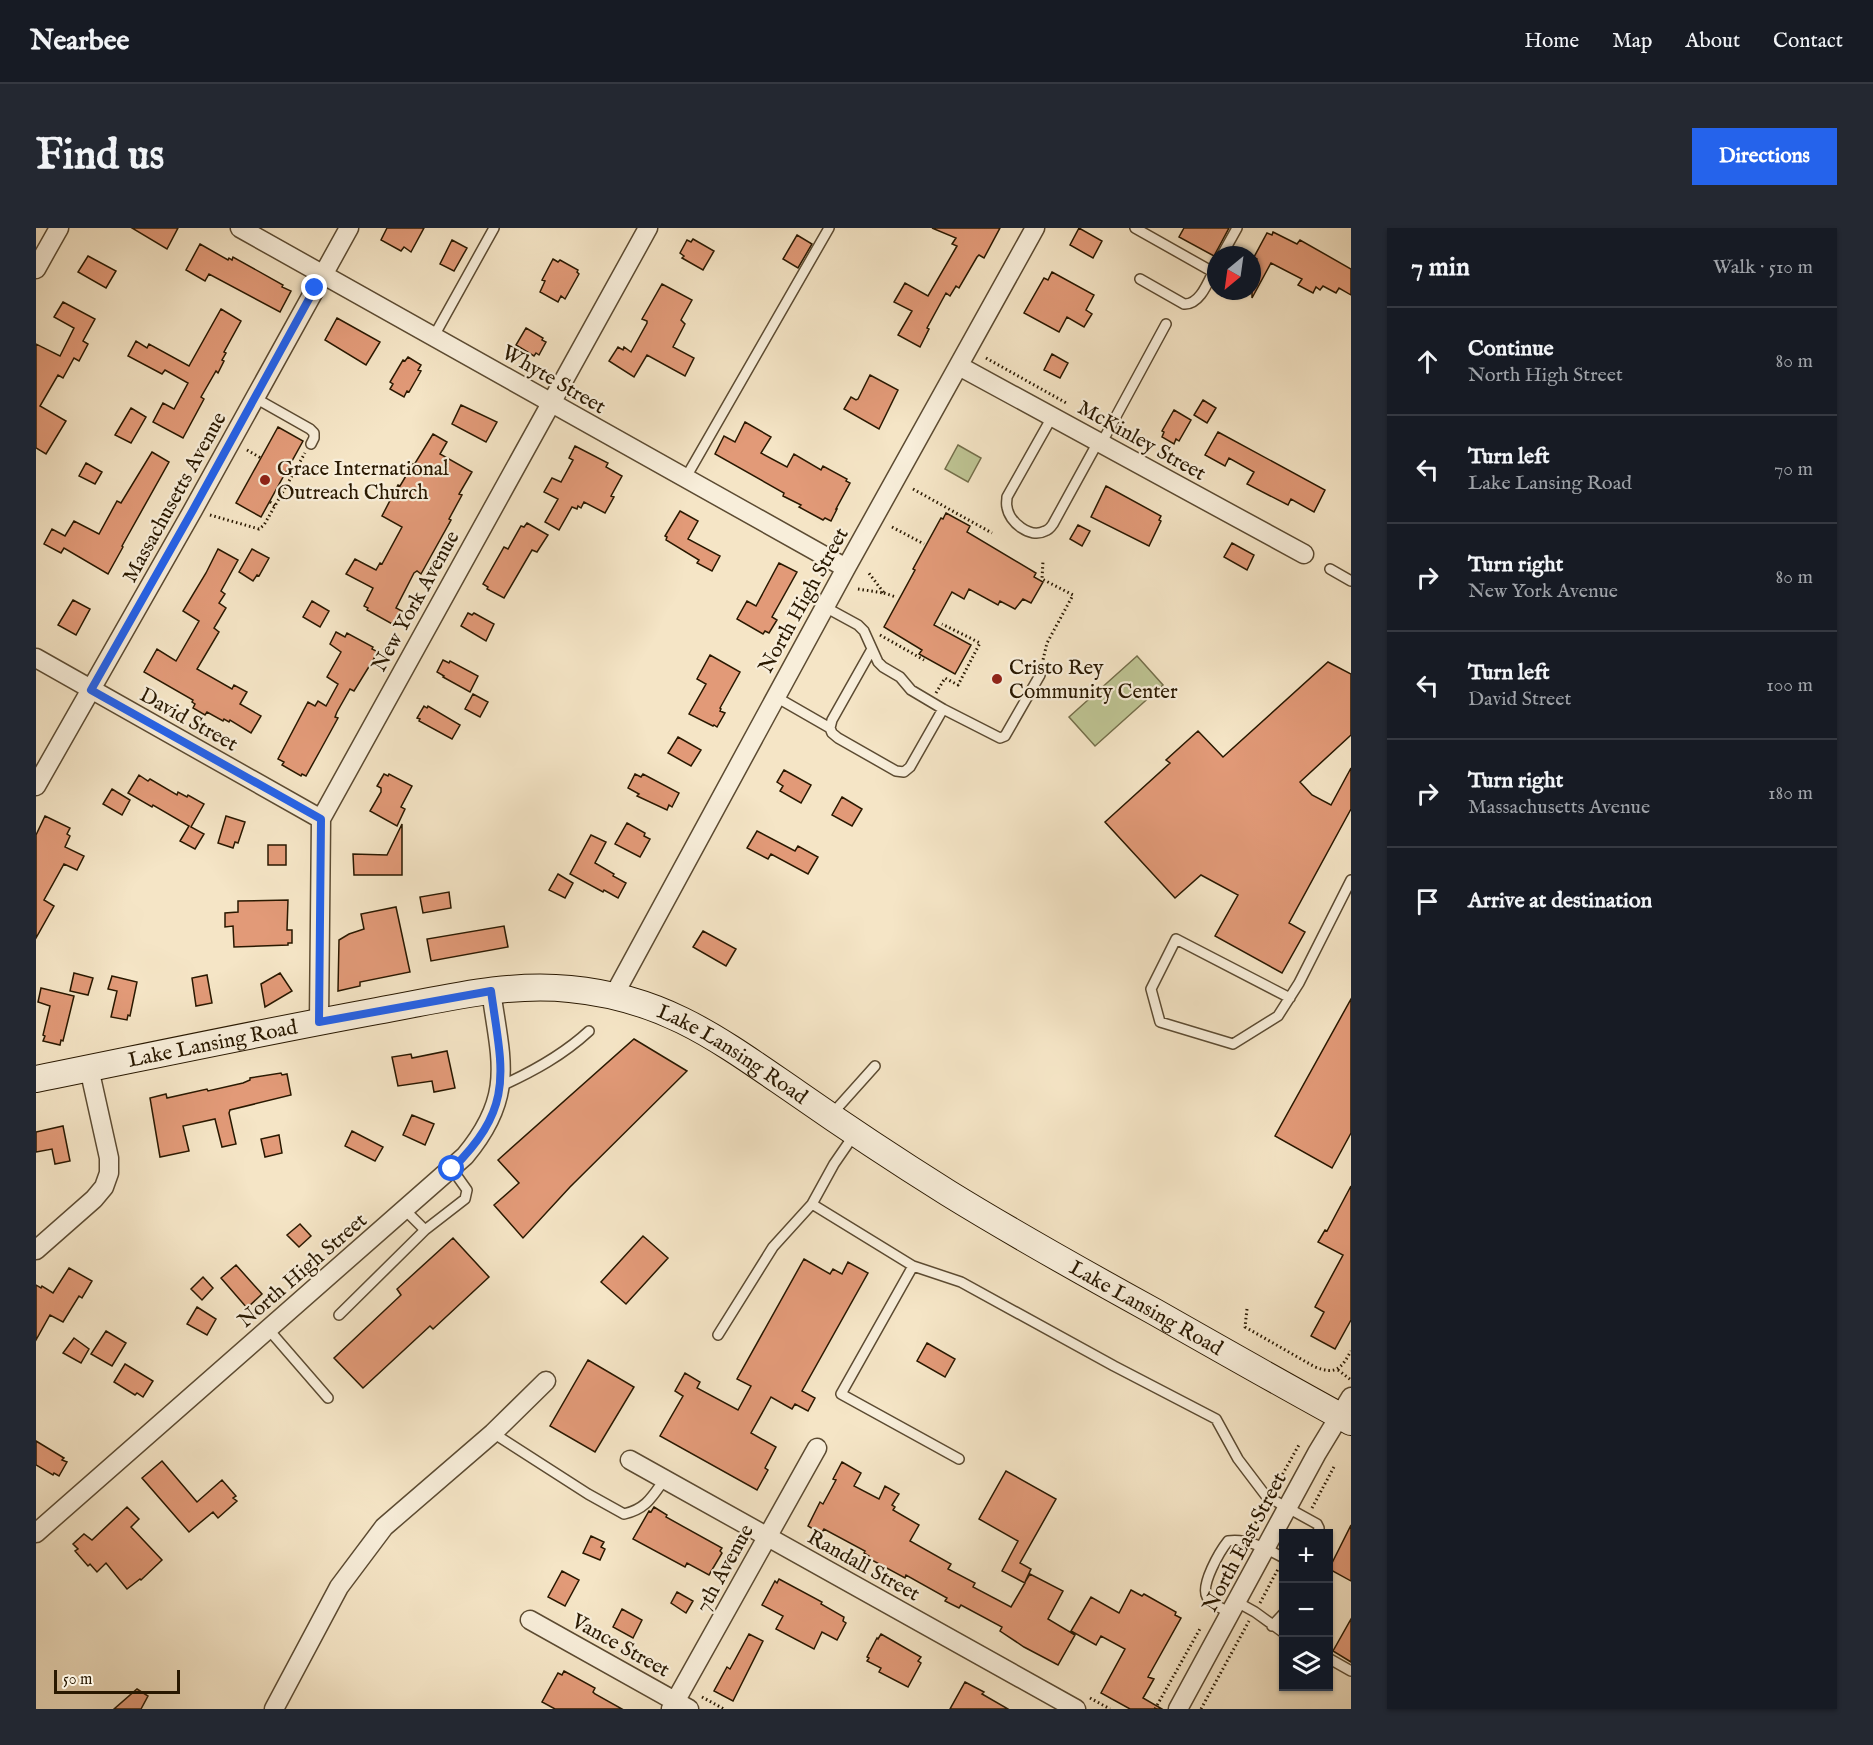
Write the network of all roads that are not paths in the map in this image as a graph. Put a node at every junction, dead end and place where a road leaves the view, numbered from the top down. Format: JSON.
{"nodes":[{"id":1,"x":59,"y":228,"type":"edge"},
{"id":2,"x":240,"y":228,"type":"edge"},
{"id":3,"x":349,"y":228,"type":"edge"},
{"id":4,"x":494,"y":228,"type":"edge"},
{"id":5,"x":648,"y":228,"type":"edge"},
{"id":6,"x":829,"y":228,"type":"edge"},
{"id":7,"x":1035,"y":228,"type":"edge"},
{"id":8,"x":1135,"y":228,"type":"edge"},
{"id":9,"x":1237,"y":228,"type":"edge"},
{"id":10,"x":1227,"y":246,"type":"edge"},
{"id":11,"x":1207,"y":265,"type":"edge"},
{"id":12,"x":36,"y":269,"type":"edge"},
{"id":13,"x":323,"y":274,"type":"junction"},
{"id":14,"x":1140,"y":279,"type":"dead end"},
{"id":15,"x":1207,"y":283,"type":"edge"},
{"id":16,"x":1166,"y":324,"type":"dead end"},
{"id":17,"x":434,"y":336,"type":"junction"},
{"id":18,"x":959,"y":366,"type":"junction"},
{"id":19,"x":255,"y":398,"type":"junction"},
{"id":20,"x":551,"y":403,"type":"junction"},
{"id":21,"x":1052,"y":417,"type":"junction"},
{"id":22,"x":1100,"y":443,"type":"junction"},
{"id":23,"x":311,"y":444,"type":"road end"},
{"id":24,"x":685,"y":479,"type":"junction"},
{"id":25,"x":1304,"y":554,"type":"dead end"},
{"id":26,"x":846,"y":568,"type":"junction"},
{"id":27,"x":1330,"y":569,"type":"dead end"},
{"id":28,"x":1349,"y":576,"type":"edge"},
{"id":29,"x":825,"y":607,"type":"junction"},
{"id":30,"x":872,"y":649,"type":"junction"},
{"id":31,"x":36,"y":658,"type":"edge"},
{"id":32,"x":1040,"y":675,"type":"road end"},
{"id":33,"x":91,"y":690,"type":"junction"},
{"id":34,"x":776,"y":698,"type":"junction"},
{"id":35,"x":943,"y":709,"type":"junction"},
{"id":36,"x":830,"y":728,"type":"junction"},
{"id":37,"x":36,"y":786,"type":"edge"},
{"id":38,"x":321,"y":819,"type":"junction"},
{"id":39,"x":1351,"y":880,"type":"edge"},
{"id":40,"x":491,"y":991,"type":"junction"},
{"id":41,"x":614,"y":995,"type":"junction"},
{"id":42,"x":1290,"y":998,"type":"junction"},
{"id":43,"x":319,"y":1022,"type":"junction"},
{"id":44,"x":589,"y":1031,"type":"dead end"},
{"id":45,"x":875,"y":1066,"type":"dead end"},
{"id":46,"x":89,"y":1068,"type":"junction"},
{"id":47,"x":36,"y":1079,"type":"edge"},
{"id":48,"x":501,"y":1086,"type":"junction"},
{"id":49,"x":831,"y":1116,"type":"junction"},
{"id":50,"x":855,"y":1133,"type":"junction"},
{"id":51,"x":452,"y":1169,"type":"junction"},
{"id":52,"x":812,"y":1204,"type":"junction"},
{"id":53,"x":405,"y":1210,"type":"junction"},
{"id":54,"x":425,"y":1230,"type":"junction"},
{"id":55,"x":36,"y":1250,"type":"edge"},
{"id":56,"x":913,"y":1266,"type":"junction"},
{"id":57,"x":339,"y":1316,"type":"dead end"},
{"id":58,"x":268,"y":1330,"type":"junction"},
{"id":59,"x":718,"y":1335,"type":"dead end"},
{"id":60,"x":546,"y":1381,"type":"dead end"},
{"id":61,"x":328,"y":1398,"type":"dead end"},
{"id":62,"x":1347,"y":1412,"type":"edge"},
{"id":63,"x":493,"y":1433,"type":"junction"},
{"id":64,"x":817,"y":1448,"type":"dead end"},
{"id":65,"x":958,"y":1459,"type":"dead end"},
{"id":66,"x":630,"y":1460,"type":"dead end"},
{"id":67,"x":664,"y":1480,"type":"junction"},
{"id":68,"x":1287,"y":1508,"type":"junction"},
{"id":69,"x":1319,"y":1529,"type":"edge"},
{"id":70,"x":36,"y":1533,"type":"edge"},
{"id":71,"x":767,"y":1536,"type":"junction"},
{"id":72,"x":1265,"y":1548,"type":"junction"},
{"id":73,"x":1279,"y":1555,"type":"edge"},
{"id":74,"x":1234,"y":1608,"type":"junction"},
{"id":75,"x":1279,"y":1618,"type":"edge"},
{"id":76,"x":530,"y":1620,"type":"dead end"},
{"id":77,"x":1272,"y":1626,"type":"junction"},
{"id":78,"x":1279,"y":1630,"type":"edge"},
{"id":79,"x":1333,"y":1660,"type":"edge"},
{"id":80,"x":1351,"y":1671,"type":"edge"},
{"id":81,"x":679,"y":1706,"type":"edge"},
{"id":82,"x":274,"y":1709,"type":"edge"},
{"id":83,"x":1076,"y":1709,"type":"edge"},
{"id":84,"x":1178,"y":1709,"type":"edge"}],
"edges":[{"from":1,"to":12,"type":"street"},
{"from":2,"to":13,"type":"street","name":"Whyte Street"},
{"from":3,"to":13,"type":"street","name":"Massachusetts Avenue"},
{"from":4,"to":17,"type":"lane"},
{"from":5,"to":20,"type":"street","name":"New York Avenue"},
{"from":6,"to":24,"type":"lane"},
{"from":7,"to":18,"type":"street","name":"North High Street"},
{"from":8,"to":11,"type":"lane"},
{"from":9,"to":10,"type":"lane"},
{"from":13,"to":17,"type":"street","name":"Whyte Street"},
{"from":13,"to":19,"type":"street","name":"Massachusetts Avenue"},
{"from":14,"to":15,"type":"lane"},
{"from":16,"to":22,"type":"lane"},
{"from":17,"to":20,"type":"street","name":"Whyte Street"},
{"from":18,"to":21,"type":"street","name":"McKinley Street"},
{"from":18,"to":26,"type":"street","name":"North High Street"},
{"from":19,"to":23,"type":"lane"},
{"from":19,"to":33,"type":"street","name":"Massachusetts Avenue"},
{"from":20,"to":24,"type":"street","name":"Whyte Street"},
{"from":20,"to":38,"type":"street","name":"New York Avenue"},
{"from":21,"to":22,"type":"street","name":"McKinley Street"},
{"from":21,"to":22,"type":"lane"},
{"from":22,"to":25,"type":"street","name":"McKinley Street"},
{"from":24,"to":26,"type":"street","name":"Whyte Street"},
{"from":26,"to":29,"type":"street","name":"North High Street"},
{"from":27,"to":28,"type":"lane"},
{"from":29,"to":30,"type":"lane"},
{"from":29,"to":34,"type":"street","name":"North High Street"},
{"from":30,"to":35,"type":"lane"},
{"from":30,"to":36,"type":"lane"},
{"from":31,"to":33,"type":"street","name":"David Street"},
{"from":32,"to":35,"type":"lane"},
{"from":33,"to":37,"type":"street","name":"Massachusetts Avenue"},
{"from":33,"to":38,"type":"street","name":"David Street"},
{"from":34,"to":36,"type":"lane"},
{"from":34,"to":41,"type":"street","name":"North High Street"},
{"from":35,"to":36,"type":"lane"},
{"from":38,"to":43,"type":"street","name":"New York Avenue"},
{"from":39,"to":42,"type":"lane"},
{"from":40,"to":41,"type":"main road","name":"Lake Lansing Road"},
{"from":40,"to":43,"type":"main road","name":"Lake Lansing Road"},
{"from":40,"to":48,"type":"street","name":"North High Street"},
{"from":41,"to":49,"type":"main road","name":"Lake Lansing Road"},
{"from":42,"to":42,"type":"lane"},
{"from":43,"to":46,"type":"main road","name":"Lake Lansing Road"},
{"from":44,"to":48,"type":"lane"},
{"from":45,"to":49,"type":"lane"},
{"from":46,"to":47,"type":"main road","name":"Lake Lansing Road"},
{"from":46,"to":55,"type":"street"},
{"from":48,"to":51,"type":"street","name":"North High Street"},
{"from":49,"to":50,"type":"main road","name":"Lake Lansing Road"},
{"from":50,"to":52,"type":"lane"},
{"from":50,"to":62,"type":"main road","name":"Lake Lansing Road"},
{"from":51,"to":53,"type":"street","name":"North High Street"},
{"from":51,"to":54,"type":"lane"},
{"from":52,"to":56,"type":"lane"},
{"from":52,"to":59,"type":"lane"},
{"from":53,"to":54,"type":"lane"},
{"from":53,"to":58,"type":"street","name":"North High Street"},
{"from":54,"to":57,"type":"lane"},
{"from":56,"to":65,"type":"lane"},
{"from":56,"to":68,"type":"lane"},
{"from":58,"to":61,"type":"lane"},
{"from":58,"to":70,"type":"street","name":"North High Street"},
{"from":60,"to":63,"type":"street"},
{"from":62,"to":68,"type":"street","name":"North East Street"},
{"from":63,"to":67,"type":"lane"},
{"from":63,"to":82,"type":"street"},
{"from":64,"to":71,"type":"street","name":"7th Avenue"},
{"from":66,"to":67,"type":"street","name":"Randall Street"},
{"from":67,"to":71,"type":"street","name":"Randall Street"},
{"from":68,"to":69,"type":"lane"},
{"from":68,"to":72,"type":"street","name":"North East Street"},
{"from":71,"to":81,"type":"street","name":"7th Avenue"},
{"from":71,"to":83,"type":"street","name":"Randall Street"},
{"from":72,"to":73,"type":"lane"},
{"from":72,"to":74,"type":"street","name":"North East Street"},
{"from":72,"to":74,"type":"lane"},
{"from":74,"to":77,"type":"lane"},
{"from":74,"to":84,"type":"street","name":"North East Street"},
{"from":75,"to":77,"type":"lane"},
{"from":76,"to":81,"type":"street","name":"Vance Street"},
{"from":77,"to":78,"type":"lane"},
{"from":79,"to":80,"type":"lane"}]}
